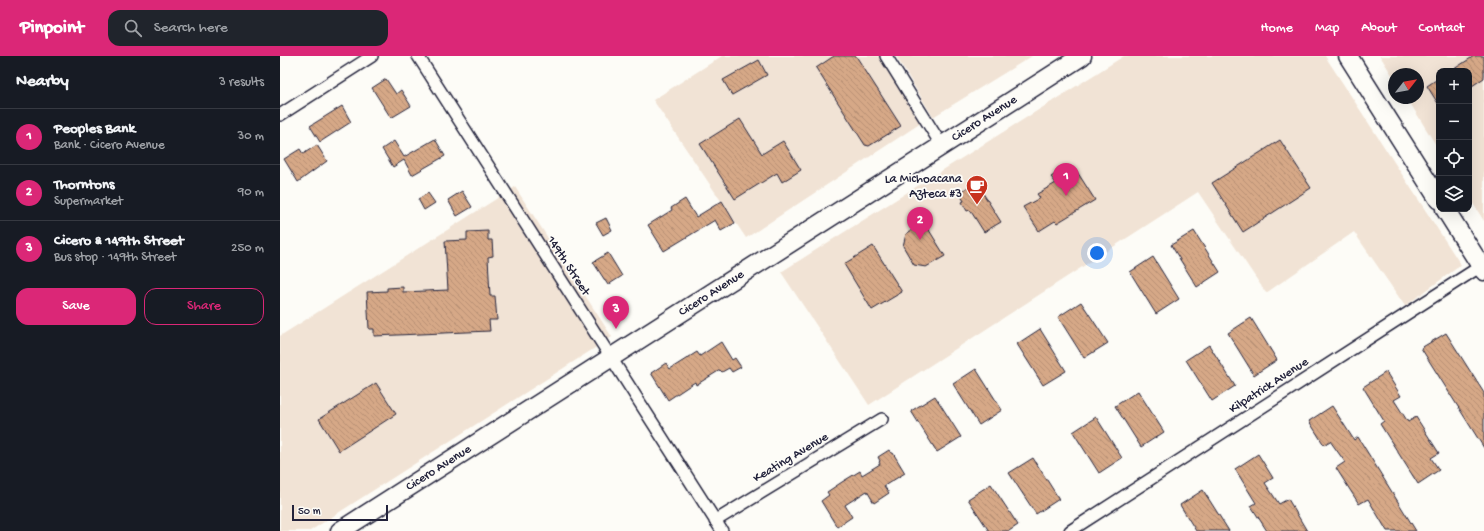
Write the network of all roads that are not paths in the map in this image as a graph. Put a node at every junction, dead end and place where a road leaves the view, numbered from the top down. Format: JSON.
{"nodes":[{"id":1,"x":372,"y":56,"type":"edge"},
{"id":2,"x":418,"y":56,"type":"edge"},
{"id":3,"x":886,"y":56,"type":"edge"},
{"id":4,"x":1082,"y":56,"type":"edge"},
{"id":5,"x":1348,"y":56,"type":"edge"},
{"id":6,"x":280,"y":115,"type":"edge"},
{"id":7,"x":942,"y":146,"type":"junction"},
{"id":8,"x":1436,"y":195,"type":"edge"},
{"id":9,"x":1447,"y":212,"type":"edge"},
{"id":10,"x":1483,"y":267,"type":"edge"},
{"id":11,"x":610,"y":358,"type":"junction"},
{"id":12,"x":882,"y":419,"type":"dead end"},
{"id":13,"x":715,"y":521,"type":"junction"},
{"id":14,"x":340,"y":531,"type":"edge"},
{"id":15,"x":722,"y":531,"type":"edge"},
{"id":16,"x":1070,"y":531,"type":"edge"}],
"edges":[{"from":1,"to":6,"type":"street"},
{"from":2,"to":11,"type":"street","name":"149th Street"},
{"from":3,"to":7,"type":"street"},
{"from":4,"to":7,"type":"main road","name":"Cicero Avenue"},
{"from":5,"to":8,"type":"main road"},
{"from":7,"to":11,"type":"main road","name":"Cicero Avenue"},
{"from":9,"to":10,"type":"main road"},
{"from":10,"to":16,"type":"street","name":"Kilpatrick Avenue"},
{"from":11,"to":13,"type":"street","name":"149th Street"},
{"from":11,"to":14,"type":"main road","name":"Cicero Avenue"},
{"from":12,"to":13,"type":"street","name":"Keating Avenue"},
{"from":13,"to":15,"type":"street","name":"149th Street"}]}
